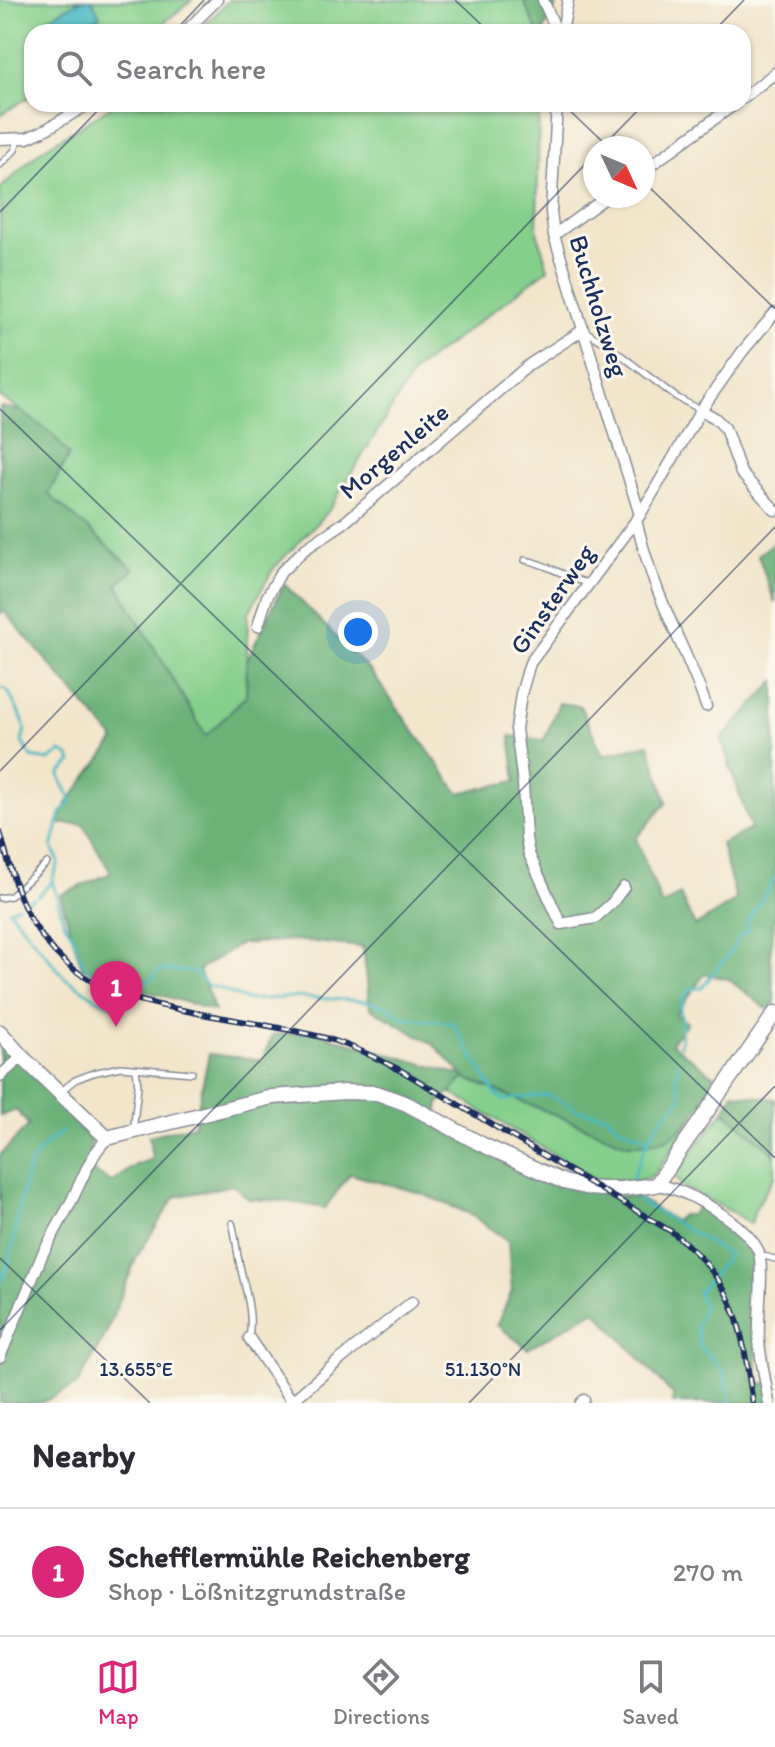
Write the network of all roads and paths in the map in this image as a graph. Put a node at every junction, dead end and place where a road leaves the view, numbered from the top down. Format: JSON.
{"nodes":[{"id":1,"x":217,"y":0,"type":"edge"},
{"id":2,"x":543,"y":0,"type":"edge"},
{"id":3,"x":568,"y":0,"type":"edge"},
{"id":4,"x":193,"y":24,"type":"edge"},
{"id":5,"x":556,"y":24,"type":"edge"},
{"id":6,"x":562,"y":24,"type":"edge"},
{"id":7,"x":775,"y":73,"type":"edge"},
{"id":8,"x":751,"y":92,"type":"edge"},
{"id":9,"x":75,"y":112,"type":"edge"},
{"id":10,"x":557,"y":112,"type":"edge"},
{"id":11,"x":724,"y":112,"type":"edge"},
{"id":12,"x":0,"y":139,"type":"edge"},
{"id":13,"x":19,"y":139,"type":"junction"},
{"id":14,"x":655,"y":162,"type":"edge"},
{"id":15,"x":0,"y":165,"type":"edge"},
{"id":16,"x":591,"y":208,"type":"edge"},
{"id":17,"x":554,"y":235,"type":"junction"},
{"id":18,"x":775,"y":313,"type":"edge"},
{"id":19,"x":583,"y":330,"type":"junction"},
{"id":20,"x":701,"y":410,"type":"junction"},
{"id":21,"x":775,"y":510,"type":"edge"},
{"id":22,"x":638,"y":518,"type":"junction"},
{"id":23,"x":525,"y":560,"type":"dead end"},
{"id":24,"x":589,"y":583,"type":"junction"},
{"id":25,"x":258,"y":626,"type":"dead end"},
{"id":26,"x":706,"y":706,"type":"dead end"},
{"id":27,"x":47,"y":863,"type":"dead end"},
{"id":28,"x":624,"y":887,"type":"dead end"},
{"id":29,"x":0,"y":898,"type":"edge"},
{"id":30,"x":775,"y":1013,"type":"edge"},
{"id":31,"x":0,"y":1032,"type":"edge"},
{"id":32,"x":22,"y":1057,"type":"junction"},
{"id":33,"x":136,"y":1069,"type":"junction"},
{"id":34,"x":192,"y":1073,"type":"dead end"},
{"id":35,"x":0,"y":1076,"type":"edge"},
{"id":36,"x":60,"y":1092,"type":"junction"},
{"id":37,"x":136,"y":1131,"type":"junction"},
{"id":38,"x":107,"y":1138,"type":"junction"},
{"id":39,"x":656,"y":1185,"type":"junction"},
{"id":40,"x":232,"y":1223,"type":"dead end"},
{"id":41,"x":775,"y":1250,"type":"edge"},
{"id":42,"x":759,"y":1255,"type":"junction"},
{"id":43,"x":774,"y":1258,"type":"edge"},
{"id":44,"x":412,"y":1302,"type":"dead end"},
{"id":45,"x":249,"y":1338,"type":"joint"},
{"id":46,"x":0,"y":1357,"type":"edge"},
{"id":47,"x":291,"y":1402,"type":"edge"},
{"id":48,"x":769,"y":1403,"type":"edge"}],
"edges":[{"from":1,"to":4,"type":"street"},
{"from":2,"to":5,"type":"street"},
{"from":3,"to":6,"type":"street"},
{"from":7,"to":8,"type":"street"},
{"from":9,"to":13,"type":"street"},
{"from":10,"to":17,"type":"street","name":"Buchholzweg"},
{"from":11,"to":14,"type":"street"},
{"from":12,"to":13,"type":"street"},
{"from":13,"to":15,"type":"lane"},
{"from":16,"to":17,"type":"street"},
{"from":17,"to":19,"type":"street","name":"Buchholzweg"},
{"from":18,"to":20,"type":"street","name":"Ginsterweg"},
{"from":19,"to":20,"type":"lane"},
{"from":19,"to":22,"type":"street","name":"Buchholzweg"},
{"from":19,"to":25,"type":"street","name":"Morgenleite"},
{"from":20,"to":21,"type":"street"},
{"from":20,"to":22,"type":"street","name":"Ginsterweg"},
{"from":22,"to":24,"type":"street","name":"Ginsterweg"},
{"from":22,"to":26,"type":"street","name":"Buchholzweg"},
{"from":23,"to":24,"type":"lane"},
{"from":24,"to":28,"type":"street","name":"Ginsterweg"},
{"from":27,"to":29,"type":"lane"},
{"from":30,"to":39,"type":"street"},
{"from":31,"to":32,"type":"street"},
{"from":32,"to":35,"type":"street"},
{"from":32,"to":36,"type":"street"},
{"from":33,"to":34,"type":"lane"},
{"from":33,"to":36,"type":"lane"},
{"from":33,"to":37,"type":"lane"},
{"from":36,"to":38,"type":"street"},
{"from":37,"to":38,"type":"street"},
{"from":37,"to":39,"type":"street"},
{"from":38,"to":46,"type":"street"},
{"from":39,"to":42,"type":"street"},
{"from":40,"to":45,"type":"lane"},
{"from":41,"to":43,"type":"lane"},
{"from":42,"to":43,"type":"lane"},
{"from":42,"to":48,"type":"street"},
{"from":44,"to":47,"type":"street"},
{"from":45,"to":47,"type":"street"}]}
